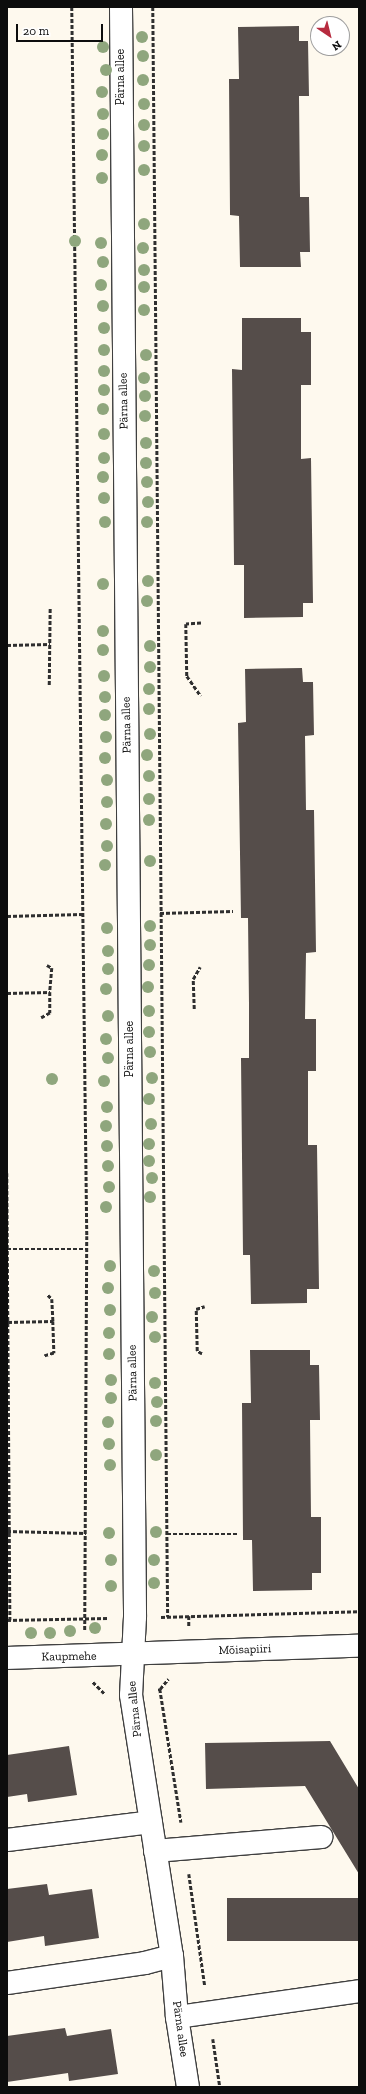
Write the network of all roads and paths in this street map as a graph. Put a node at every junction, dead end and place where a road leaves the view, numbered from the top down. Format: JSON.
{"nodes":[{"id":1,"x":72,"y":7,"type":"edge"},
{"id":2,"x":121,"y":7,"type":"edge"},
{"id":3,"x":153,"y":7,"type":"edge"},
{"id":4,"x":50,"y":607,"type":"dead end"},
{"id":5,"x":201,"y":623,"type":"dead end"},
{"id":6,"x":50,"y":644,"type":"junction"},
{"id":7,"x":7,"y":645,"type":"edge"},
{"id":8,"x":49,"y":685,"type":"dead end"},
{"id":9,"x":201,"y":696,"type":"dead end"},
{"id":10,"x":233,"y":911,"type":"dead end"},
{"id":11,"x":160,"y":913,"type":"junction"},
{"id":12,"x":82,"y":914,"type":"junction"},
{"id":13,"x":7,"y":916,"type":"edge"},
{"id":14,"x":47,"y":965,"type":"dead end"},
{"id":15,"x":200,"y":967,"type":"dead end"},
{"id":16,"x":50,"y":992,"type":"junction"},
{"id":17,"x":7,"y":993,"type":"edge"},
{"id":18,"x":194,"y":1009,"type":"dead end"},
{"id":19,"x":42,"y":1018,"type":"dead end"},
{"id":20,"x":7,"y":1173,"type":"edge"},
{"id":21,"x":7,"y":1249,"type":"edge"},
{"id":22,"x":86,"y":1249,"type":"junction"},
{"id":23,"x":48,"y":1295,"type":"dead end"},
{"id":24,"x":205,"y":1306,"type":"dead end"},
{"id":25,"x":53,"y":1321,"type":"junction"},
{"id":26,"x":8,"y":1322,"type":"junction"},
{"id":27,"x":202,"y":1354,"type":"dead end"},
{"id":28,"x":44,"y":1356,"type":"dead end"},
{"id":29,"x":8,"y":1531,"type":"edge"},
{"id":30,"x":86,"y":1533,"type":"junction"},
{"id":31,"x":166,"y":1534,"type":"junction"},
{"id":32,"x":238,"y":1534,"type":"dead end"},
{"id":33,"x":359,"y":1611,"type":"edge"},
{"id":34,"x":168,"y":1616,"type":"junction"},
{"id":35,"x":86,"y":1618,"type":"junction"},
{"id":36,"x":135,"y":1618,"type":"junction"},
{"id":37,"x":9,"y":1620,"type":"edge"},
{"id":38,"x":359,"y":1646,"type":"edge"},
{"id":39,"x":132,"y":1655,"type":"junction"},
{"id":40,"x":85,"y":1656,"type":"junction"},
{"id":41,"x":7,"y":1658,"type":"edge"},
{"id":42,"x":108,"y":1697,"type":"dead end"},
{"id":43,"x":151,"y":1822,"type":"junction"},
{"id":44,"x":321,"y":1837,"type":"dead end"},
{"id":45,"x":7,"y":1840,"type":"edge"},
{"id":46,"x":155,"y":1850,"type":"junction"},
{"id":47,"x":172,"y":1956,"type":"junction"},
{"id":48,"x":7,"y":1984,"type":"edge"},
{"id":49,"x":359,"y":1991,"type":"edge"},
{"id":50,"x":177,"y":2017,"type":"junction"},
{"id":51,"x":188,"y":2087,"type":"edge"}],
"edges":[{"from":1,"to":12,"type":"path"},
{"from":2,"to":36,"type":"street","name":"Pärna allee"},
{"from":3,"to":11,"type":"path"},
{"from":4,"to":6,"type":"path"},
{"from":5,"to":9,"type":"path"},
{"from":6,"to":7,"type":"path"},
{"from":6,"to":8,"type":"path"},
{"from":10,"to":11,"type":"path"},
{"from":11,"to":31,"type":"path"},
{"from":12,"to":13,"type":"path"},
{"from":12,"to":22,"type":"path"},
{"from":14,"to":16,"type":"path"},
{"from":15,"to":18,"type":"path"},
{"from":16,"to":17,"type":"path"},
{"from":16,"to":19,"type":"path"},
{"from":20,"to":21,"type":"path"},
{"from":21,"to":22,"type":"path"},
{"from":21,"to":26,"type":"path"},
{"from":22,"to":30,"type":"path"},
{"from":23,"to":25,"type":"path"},
{"from":24,"to":27,"type":"path"},
{"from":25,"to":26,"type":"path"},
{"from":25,"to":28,"type":"path"},
{"from":26,"to":29,"type":"path"},
{"from":29,"to":30,"type":"path"},
{"from":29,"to":37,"type":"path"},
{"from":30,"to":35,"type":"path"},
{"from":31,"to":32,"type":"path"},
{"from":31,"to":34,"type":"path"},
{"from":33,"to":34,"type":"path"},
{"from":34,"to":36,"type":"path"},
{"from":35,"to":36,"type":"path"},
{"from":35,"to":37,"type":"path"},
{"from":35,"to":40,"type":"path"},
{"from":36,"to":39,"type":"street","name":"Pärna allee"},
{"from":38,"to":39,"type":"street","name":"Mõisapiiri"},
{"from":39,"to":40,"type":"street","name":"Kaupmehe"},
{"from":39,"to":43,"type":"street","name":"Pärna allee"},
{"from":40,"to":41,"type":"street","name":"Kaupmehe"},
{"from":40,"to":42,"type":"path"},
{"from":43,"to":45,"type":"street"},
{"from":43,"to":46,"type":"street","name":"Pärna allee"},
{"from":44,"to":46,"type":"street"},
{"from":46,"to":47,"type":"street","name":"Pärna allee"},
{"from":47,"to":48,"type":"street"},
{"from":47,"to":50,"type":"street","name":"Pärna allee"},
{"from":49,"to":50,"type":"street"},
{"from":50,"to":51,"type":"street","name":"Pärna allee"}]}
